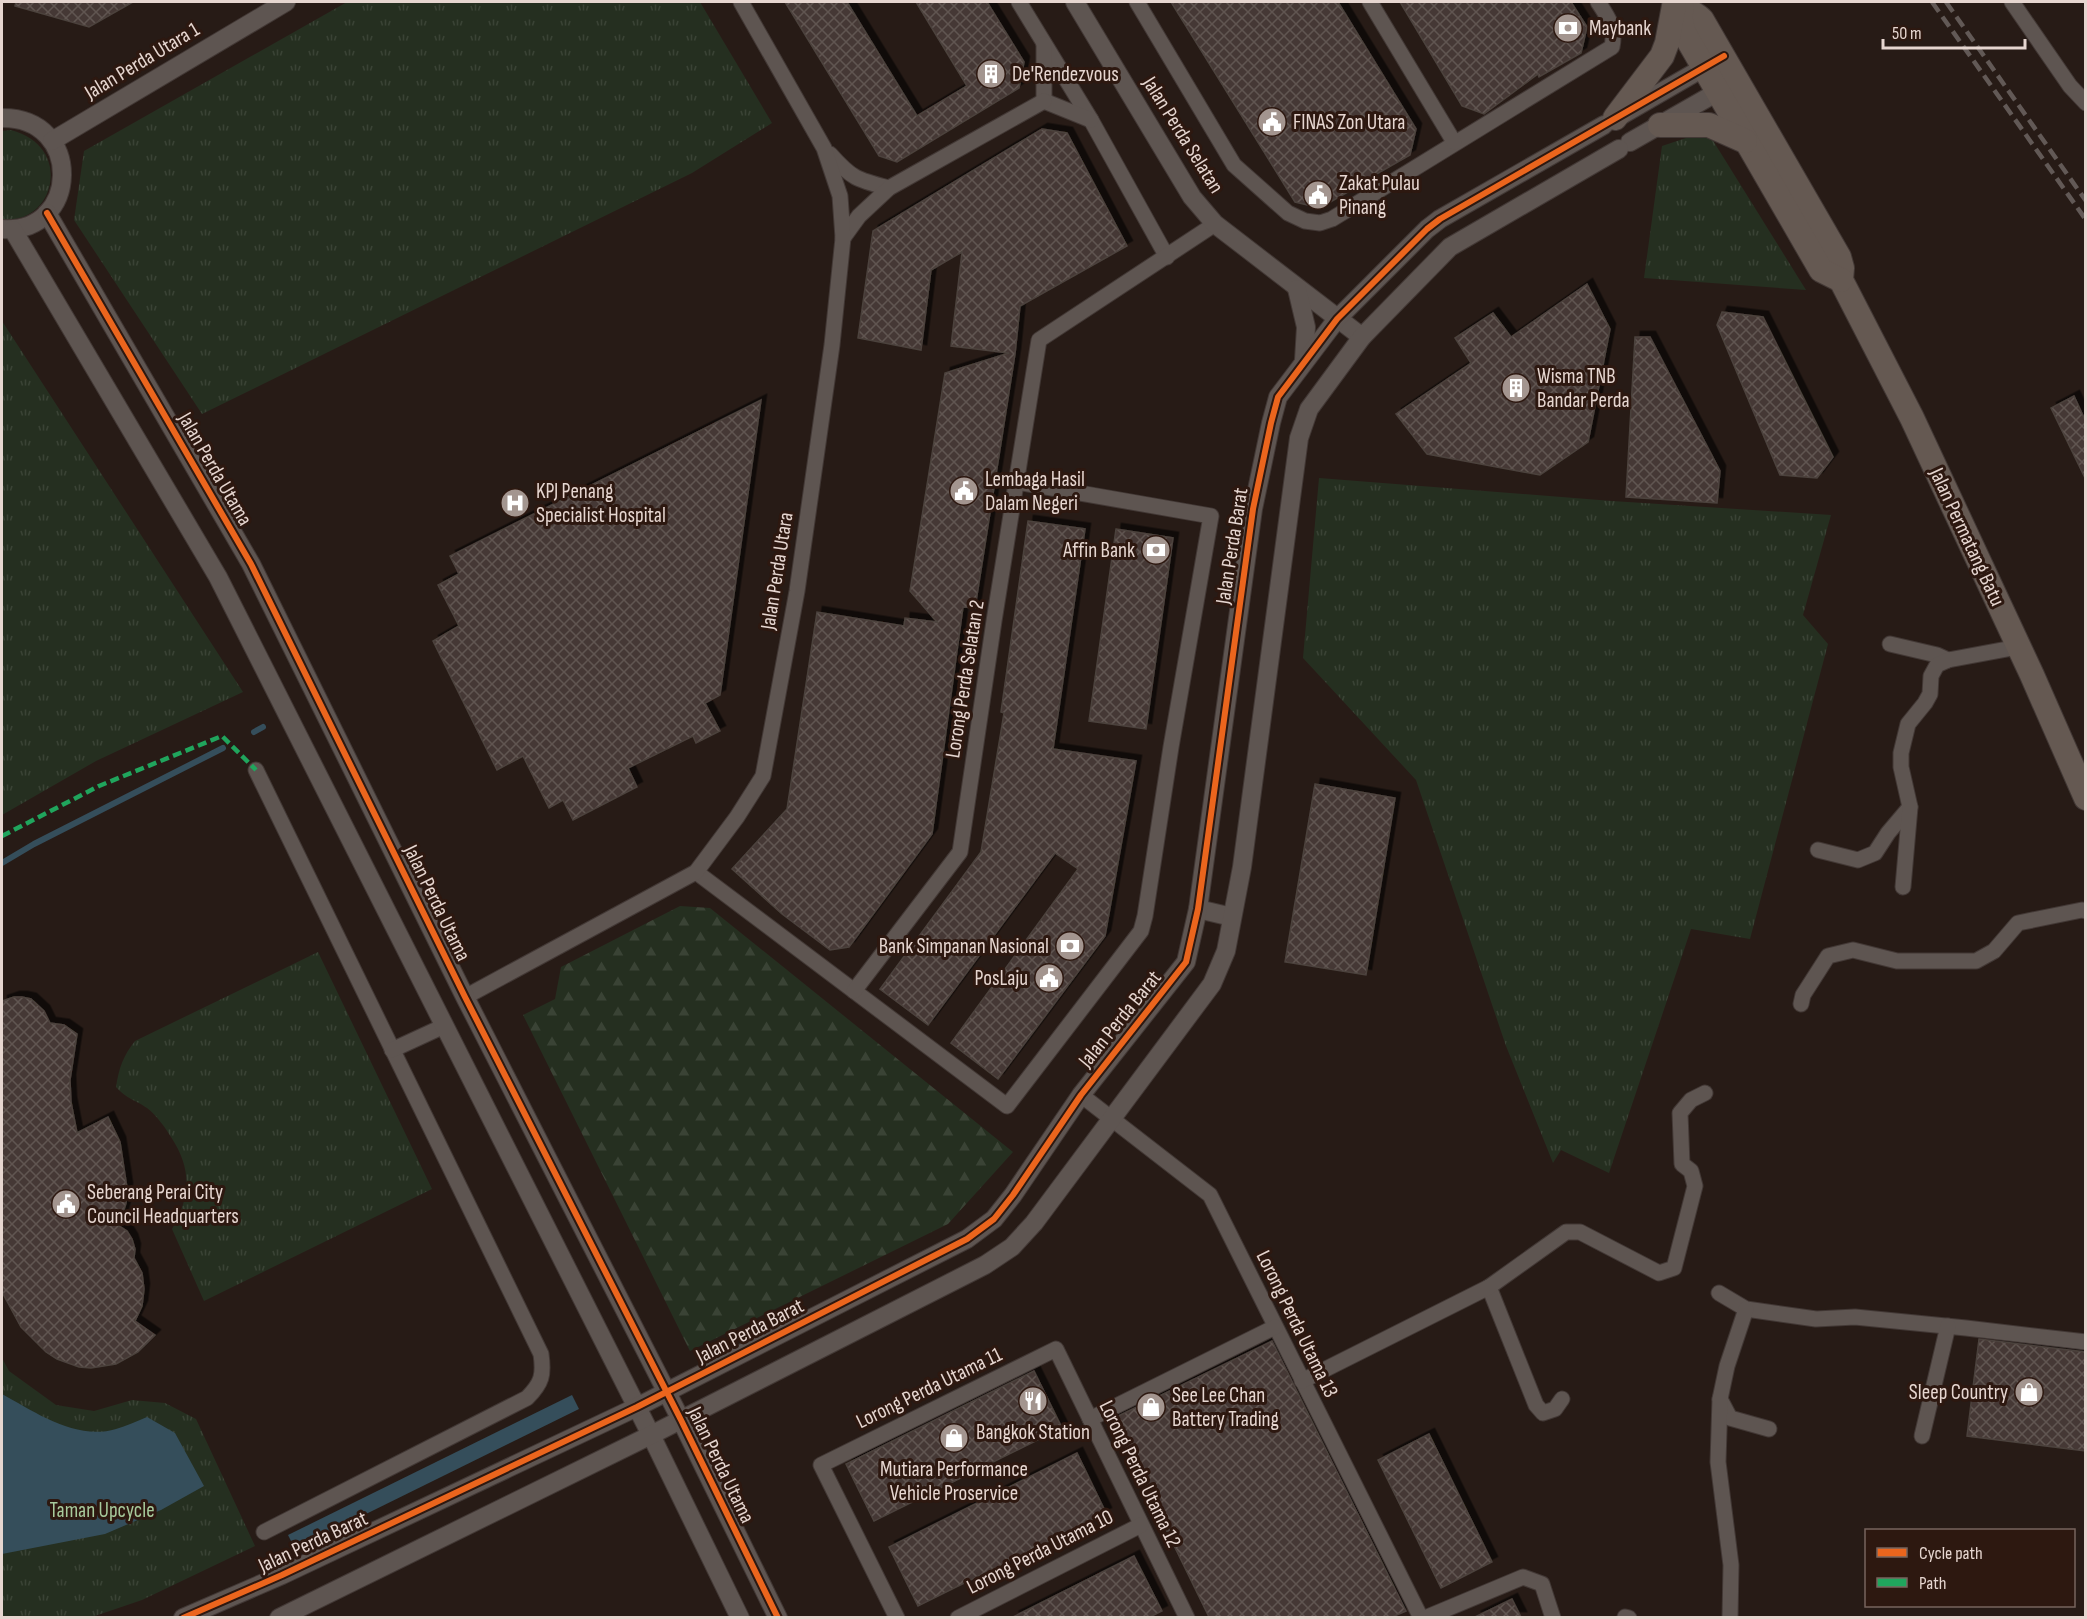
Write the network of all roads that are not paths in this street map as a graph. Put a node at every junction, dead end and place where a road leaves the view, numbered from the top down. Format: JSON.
{"nodes":[{"id":1,"x":286,"y":2,"type":"edge"},
{"id":2,"x":741,"y":2,"type":"edge"},
{"id":3,"x":1019,"y":2,"type":"edge"},
{"id":4,"x":1075,"y":2,"type":"edge"},
{"id":5,"x":1137,"y":2,"type":"edge"},
{"id":6,"x":1370,"y":2,"type":"edge"},
{"id":7,"x":1598,"y":2,"type":"edge"},
{"id":8,"x":2012,"y":2,"type":"edge"},
{"id":9,"x":1679,"y":4,"type":"edge"},
{"id":10,"x":1044,"y":43,"type":"junction"},
{"id":11,"x":1714,"y":61,"type":"junction"},
{"id":12,"x":1728,"y":86,"type":"junction"},
{"id":13,"x":1044,"y":101,"type":"junction"},
{"id":14,"x":2085,"y":104,"type":"edge"},
{"id":15,"x":2,"y":118,"type":"edge"},
{"id":16,"x":1091,"y":120,"type":"junction"},
{"id":17,"x":1610,"y":122,"type":"junction"},
{"id":18,"x":1660,"y":125,"type":"junction"},
{"id":19,"x":52,"y":141,"type":"junction"},
{"id":20,"x":1745,"y":141,"type":"junction"},
{"id":21,"x":1454,"y":142,"type":"junction"},
{"id":22,"x":824,"y":148,"type":"junction"},
{"id":23,"x":889,"y":188,"type":"junction"},
{"id":24,"x":47,"y":213,"type":"junction"},
{"id":25,"x":1215,"y":225,"type":"junction"},
{"id":26,"x":7,"y":230,"type":"edge"},
{"id":27,"x":843,"y":238,"type":"junction"},
{"id":28,"x":1167,"y":257,"type":"junction"},
{"id":29,"x":1841,"y":280,"type":"junction"},
{"id":30,"x":1297,"y":289,"type":"junction"},
{"id":31,"x":1337,"y":319,"type":"junction"},
{"id":32,"x":1362,"y":337,"type":"junction"},
{"id":33,"x":1305,"y":360,"type":"junction"},
{"id":34,"x":1017,"y":482,"type":"junction"},
{"id":35,"x":1890,"y":644,"type":"dead end"},
{"id":36,"x":2018,"y":646,"type":"junction"},
{"id":37,"x":1948,"y":660,"type":"junction"},
{"id":38,"x":256,"y":771,"type":"dead end"},
{"id":39,"x":2085,"y":798,"type":"edge"},
{"id":40,"x":1910,"y":807,"type":"junction"},
{"id":41,"x":1818,"y":850,"type":"dead end"},
{"id":42,"x":696,"y":872,"type":"junction"},
{"id":43,"x":1903,"y":887,"type":"dead end"},
{"id":44,"x":1198,"y":909,"type":"junction"},
{"id":45,"x":2085,"y":911,"type":"edge"},
{"id":46,"x":1232,"y":917,"type":"junction"},
{"id":47,"x":854,"y":992,"type":"junction"},
{"id":48,"x":465,"y":997,"type":"junction"},
{"id":49,"x":1801,"y":1004,"type":"dead end"},
{"id":50,"x":444,"y":1026,"type":"junction"},
{"id":51,"x":392,"y":1050,"type":"junction"},
{"id":52,"x":1705,"y":1093,"type":"dead end"},
{"id":53,"x":1081,"y":1095,"type":"junction"},
{"id":54,"x":1112,"y":1119,"type":"junction"},
{"id":55,"x":1489,"y":1287,"type":"junction"},
{"id":56,"x":1719,"y":1293,"type":"dead end"},
{"id":57,"x":1746,"y":1309,"type":"junction"},
{"id":58,"x":1947,"y":1326,"type":"junction"},
{"id":59,"x":1275,"y":1328,"type":"junction"},
{"id":60,"x":2085,"y":1342,"type":"edge"},
{"id":61,"x":1056,"y":1348,"type":"joint"},
{"id":62,"x":1302,"y":1381,"type":"junction"},
{"id":63,"x":666,"y":1392,"type":"junction"},
{"id":64,"x":1562,"y":1399,"type":"dead end"},
{"id":65,"x":1720,"y":1399,"type":"junction"},
{"id":66,"x":637,"y":1407,"type":"junction"},
{"id":67,"x":1090,"y":1419,"type":"junction"},
{"id":68,"x":681,"y":1420,"type":"junction"},
{"id":69,"x":1769,"y":1430,"type":"dead end"},
{"id":70,"x":651,"y":1435,"type":"junction"},
{"id":71,"x":1922,"y":1436,"type":"dead end"},
{"id":72,"x":1141,"y":1525,"type":"junction"},
{"id":73,"x":264,"y":1532,"type":"dead end"},
{"id":74,"x":183,"y":1617,"type":"edge"},
{"id":75,"x":279,"y":1617,"type":"edge"},
{"id":76,"x":740,"y":1617,"type":"edge"},
{"id":77,"x":777,"y":1617,"type":"edge"},
{"id":78,"x":897,"y":1617,"type":"edge"},
{"id":79,"x":958,"y":1617,"type":"edge"},
{"id":80,"x":1187,"y":1617,"type":"edge"},
{"id":81,"x":1423,"y":1617,"type":"edge"},
{"id":82,"x":1553,"y":1617,"type":"edge"},
{"id":83,"x":1730,"y":1617,"type":"edge"}],
"edges":[{"from":1,"to":19,"type":"street","name":"Jalan Perda Utara 1"},
{"from":2,"to":22,"type":"street"},
{"from":3,"to":10,"type":"street"},
{"from":4,"to":25,"type":"street","name":"Jalan Perda Selatan"},
{"from":5,"to":21,"type":"street"},
{"from":6,"to":21,"type":"street"},
{"from":7,"to":21,"type":"street"},
{"from":8,"to":14,"type":"street"},
{"from":9,"to":11,"type":"main road","name":"Jalan Permatang Batu"},
{"from":9,"to":17,"type":"main road"},
{"from":10,"to":13,"type":"street"},
{"from":10,"to":16,"type":"street"},
{"from":11,"to":12,"type":"main road","name":"Jalan Permatang Batu"},
{"from":11,"to":17,"type":"street","name":"Jalan Perda Barat"},
{"from":12,"to":18,"type":"street"},
{"from":12,"to":20,"type":"main road","name":"Jalan Permatang Batu"},
{"from":12,"to":29,"type":"main road","name":"Jalan Permatang Batu"},
{"from":13,"to":16,"type":"street"},
{"from":13,"to":23,"type":"street"},
{"from":15,"to":19,"type":"street"},
{"from":16,"to":28,"type":"street"},
{"from":17,"to":31,"type":"street","name":"Jalan Perda Barat"},
{"from":18,"to":20,"type":"main road"},
{"from":18,"to":32,"type":"street"},
{"from":19,"to":24,"type":"street"},
{"from":20,"to":29,"type":"main road","name":"Jalan Permatang Batu"},
{"from":22,"to":23,"type":"street"},
{"from":22,"to":27,"type":"street","name":"Jalan Perda Utara"},
{"from":23,"to":27,"type":"street"},
{"from":24,"to":26,"type":"street"},
{"from":24,"to":48,"type":"street","name":"Jalan Perda Utama"},
{"from":25,"to":28,"type":"street"},
{"from":25,"to":30,"type":"street","name":"Jalan Perda Selatan"},
{"from":26,"to":50,"type":"street"},
{"from":27,"to":42,"type":"street","name":"Jalan Perda Utara"},
{"from":28,"to":34,"type":"street","name":"Lorong Perda Selatan 2"},
{"from":29,"to":36,"type":"main road","name":"Jalan Permatang Batu"},
{"from":30,"to":31,"type":"street","name":"Jalan Perda Selatan"},
{"from":30,"to":33,"type":"street"},
{"from":31,"to":32,"type":"street","name":"Jalan Perda Selatan"},
{"from":31,"to":33,"type":"street","name":"Jalan Perda Barat"},
{"from":32,"to":46,"type":"street"},
{"from":33,"to":44,"type":"street","name":"Jalan Perda Barat"},
{"from":34,"to":47,"type":"street","name":"Lorong Perda Selatan 2"},
{"from":34,"to":47,"type":"street"},
{"from":35,"to":37,"type":"street"},
{"from":36,"to":37,"type":"street"},
{"from":36,"to":39,"type":"main road","name":"Jalan Permatang Batu"},
{"from":37,"to":40,"type":"street"},
{"from":38,"to":51,"type":"street"},
{"from":40,"to":41,"type":"street"},
{"from":40,"to":43,"type":"street"},
{"from":42,"to":47,"type":"street"},
{"from":42,"to":48,"type":"street","name":"Jalan Perda Utara"},
{"from":44,"to":46,"type":"street"},
{"from":44,"to":53,"type":"street","name":"Jalan Perda Barat"},
{"from":45,"to":49,"type":"street"},
{"from":46,"to":54,"type":"street"},
{"from":48,"to":63,"type":"street","name":"Jalan Perda Utama"},
{"from":50,"to":51,"type":"street"},
{"from":50,"to":66,"type":"street"},
{"from":51,"to":73,"type":"street"},
{"from":52,"to":55,"type":"street"},
{"from":53,"to":54,"type":"street","name":"Lorong Perda Utama 13"},
{"from":53,"to":63,"type":"street","name":"Jalan Perda Barat"},
{"from":54,"to":59,"type":"street","name":"Lorong Perda Utama 13"},
{"from":54,"to":68,"type":"street"},
{"from":55,"to":62,"type":"street"},
{"from":55,"to":64,"type":"street"},
{"from":56,"to":57,"type":"street"},
{"from":57,"to":58,"type":"street"},
{"from":57,"to":65,"type":"street"},
{"from":58,"to":60,"type":"street"},
{"from":58,"to":71,"type":"street"},
{"from":59,"to":62,"type":"street","name":"Lorong Perda Utama 13"},
{"from":59,"to":67,"type":"street"},
{"from":61,"to":67,"type":"street","name":"Lorong Perda Utama 12"},
{"from":61,"to":78,"type":"street","name":"Lorong Perda Utama 11"},
{"from":62,"to":81,"type":"street","name":"Lorong Perda Utama 13"},
{"from":63,"to":66,"type":"street","name":"Jalan Perda Barat"},
{"from":63,"to":68,"type":"street","name":"Jalan Perda Utama"},
{"from":65,"to":69,"type":"street"},
{"from":65,"to":83,"type":"street"},
{"from":66,"to":70,"type":"street"},
{"from":66,"to":74,"type":"street","name":"Jalan Perda Barat"},
{"from":67,"to":72,"type":"street","name":"Lorong Perda Utama 12"},
{"from":68,"to":70,"type":"street"},
{"from":68,"to":77,"type":"street","name":"Jalan Perda Utama"},
{"from":70,"to":75,"type":"street"},
{"from":70,"to":76,"type":"street"},
{"from":72,"to":79,"type":"street","name":"Lorong Perda Utama 10"},
{"from":72,"to":80,"type":"street","name":"Lorong Perda Utama 12"},
{"from":81,"to":82,"type":"street"}]}
